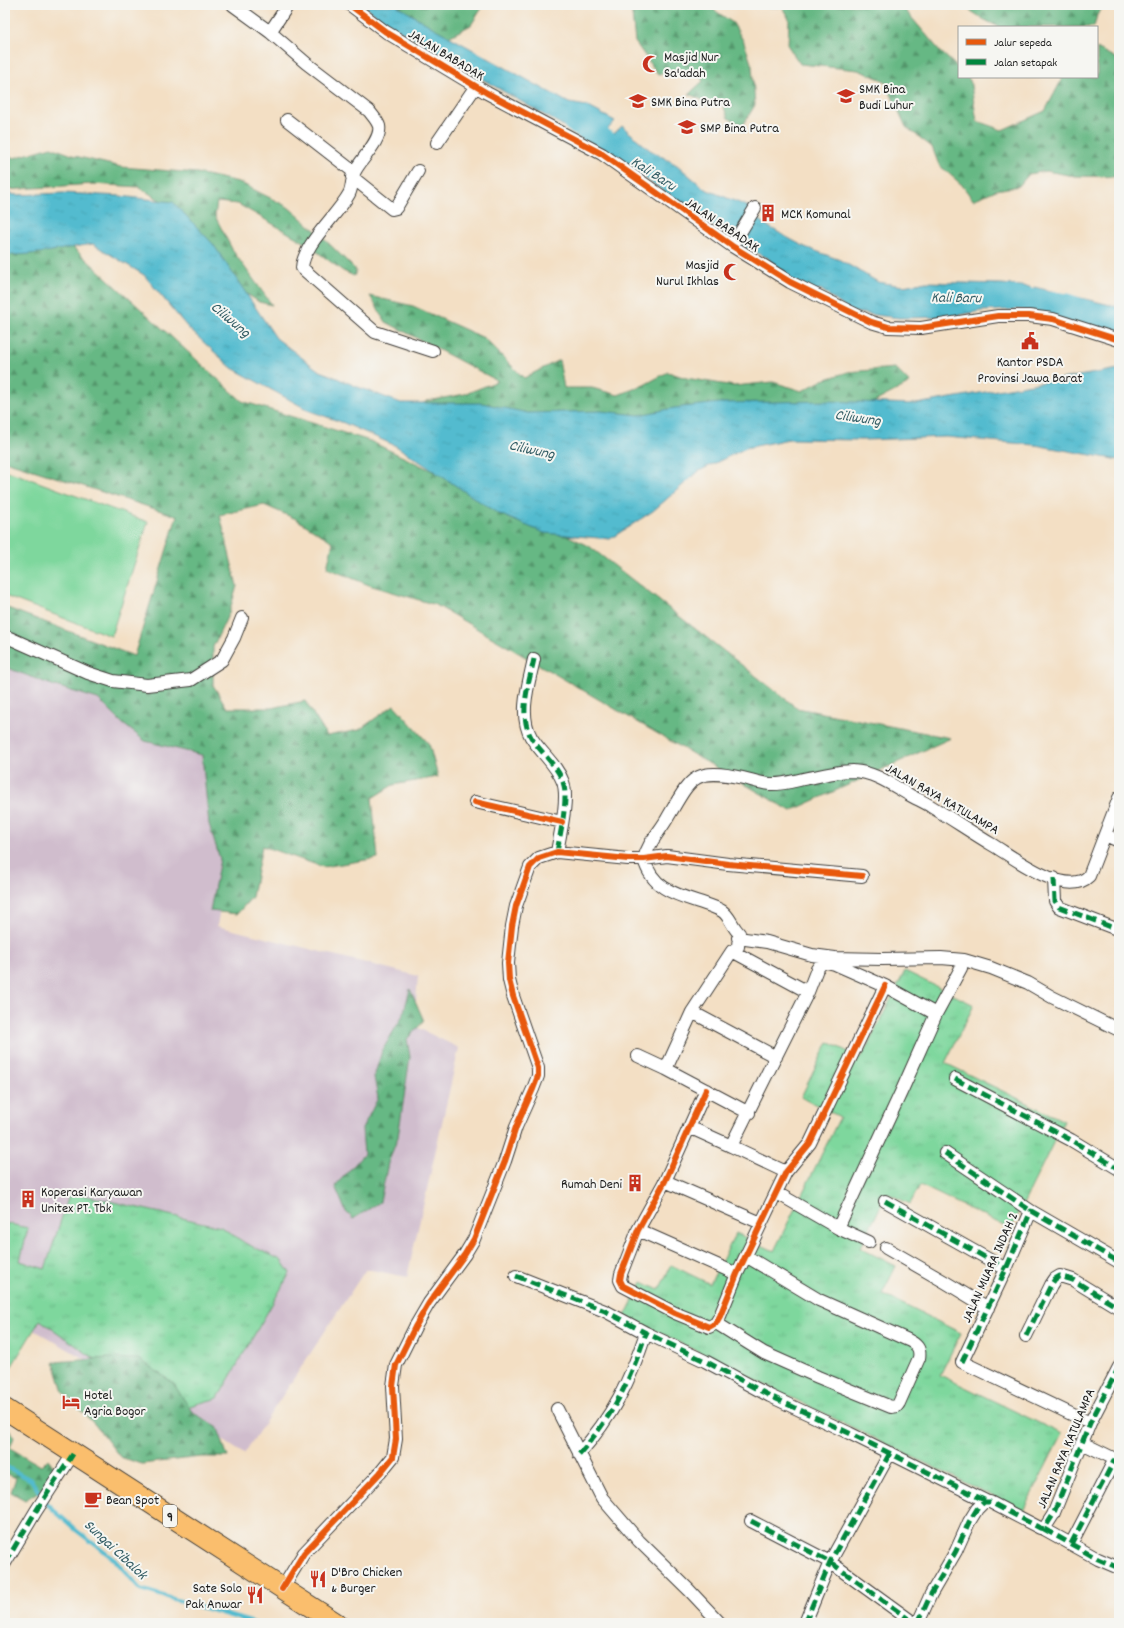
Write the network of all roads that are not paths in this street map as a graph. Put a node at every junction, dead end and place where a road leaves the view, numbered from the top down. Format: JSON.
{"nodes":[{"id":1,"x":233,"y":5,"type":"edge"},
{"id":2,"x":288,"y":5,"type":"edge"},
{"id":3,"x":350,"y":5,"type":"edge"},
{"id":4,"x":270,"y":32,"type":"junction"},
{"id":5,"x":476,"y":86,"type":"junction"},
{"id":6,"x":287,"y":120,"type":"dead end"},
{"id":7,"x":437,"y":143,"type":"dead end"},
{"id":8,"x":418,"y":171,"type":"dead end"},
{"id":9,"x":353,"y":175,"type":"junction"},
{"id":10,"x":755,"y":208,"type":"dead end"},
{"id":11,"x":732,"y":245,"type":"junction"},
{"id":12,"x":1119,"y":340,"type":"edge"},
{"id":13,"x":434,"y":351,"type":"dead end"},
{"id":14,"x":242,"y":618,"type":"dead end"},
{"id":15,"x":5,"y":636,"type":"edge"},
{"id":16,"x":534,"y":659,"type":"dead end"},
{"id":17,"x":1119,"y":798,"type":"edge"},
{"id":18,"x":475,"y":802,"type":"dead end"},
{"id":19,"x":562,"y":822,"type":"junction"},
{"id":20,"x":1105,"y":835,"type":"junction"},
{"id":21,"x":1119,"y":841,"type":"edge"},
{"id":22,"x":557,"y":852,"type":"junction"},
{"id":23,"x":644,"y":859,"type":"junction"},
{"id":24,"x":862,"y":876,"type":"dead end"},
{"id":25,"x":1054,"y":878,"type":"junction"},
{"id":26,"x":1119,"y":930,"type":"edge"},
{"id":27,"x":738,"y":938,"type":"junction"},
{"id":28,"x":732,"y":951,"type":"junction"},
{"id":29,"x":961,"y":968,"type":"dead end"},
{"id":30,"x":885,"y":986,"type":"junction"},
{"id":31,"x":808,"y":992,"type":"junction"},
{"id":32,"x":692,"y":1012,"type":"junction"},
{"id":33,"x":936,"y":1014,"type":"junction"},
{"id":34,"x":1119,"y":1030,"type":"edge"},
{"id":35,"x":638,"y":1056,"type":"dead end"},
{"id":36,"x":776,"y":1058,"type":"junction"},
{"id":37,"x":666,"y":1069,"type":"junction"},
{"id":38,"x":955,"y":1079,"type":"dead end"},
{"id":39,"x":706,"y":1090,"type":"junction"},
{"id":40,"x":749,"y":1113,"type":"junction"},
{"id":41,"x":689,"y":1127,"type":"junction"},
{"id":42,"x":731,"y":1146,"type":"junction"},
{"id":43,"x":945,"y":1153,"type":"dead end"},
{"id":44,"x":1119,"y":1169,"type":"edge"},
{"id":45,"x":786,"y":1172,"type":"junction"},
{"id":46,"x":665,"y":1181,"type":"junction"},
{"id":47,"x":777,"y":1193,"type":"junction"},
{"id":48,"x":885,"y":1200,"type":"dead end"},
{"id":49,"x":1031,"y":1211,"type":"junction"},
{"id":50,"x":761,"y":1223,"type":"junction"},
{"id":51,"x":838,"y":1228,"type":"junction"},
{"id":52,"x":638,"y":1230,"type":"junction"},
{"id":53,"x":869,"y":1242,"type":"dead end"},
{"id":54,"x":886,"y":1248,"type":"dead end"},
{"id":55,"x":746,"y":1256,"type":"junction"},
{"id":56,"x":1119,"y":1262,"type":"edge"},
{"id":57,"x":1006,"y":1269,"type":"junction"},
{"id":58,"x":737,"y":1274,"type":"junction"},
{"id":59,"x":516,"y":1276,"type":"dead end"},
{"id":60,"x":988,"y":1308,"type":"junction"},
{"id":61,"x":1119,"y":1308,"type":"edge"},
{"id":62,"x":716,"y":1323,"type":"junction"},
{"id":63,"x":646,"y":1333,"type":"junction"},
{"id":64,"x":1026,"y":1336,"type":"dead end"},
{"id":65,"x":1119,"y":1367,"type":"edge"},
{"id":66,"x":5,"y":1409,"type":"edge"},
{"id":67,"x":557,"y":1409,"type":"dead end"},
{"id":68,"x":1090,"y":1423,"type":"junction"},
{"id":69,"x":1082,"y":1443,"type":"junction"},
{"id":70,"x":890,"y":1453,"type":"junction"},
{"id":71,"x":73,"y":1454,"type":"junction"},
{"id":72,"x":579,"y":1454,"type":"junction"},
{"id":73,"x":1117,"y":1460,"type":"edge"},
{"id":74,"x":986,"y":1501,"type":"junction"},
{"id":75,"x":751,"y":1520,"type":"dead end"},
{"id":76,"x":1044,"y":1529,"type":"junction"},
{"id":77,"x":1071,"y":1544,"type":"junction"},
{"id":78,"x":830,"y":1562,"type":"junction"},
{"id":79,"x":5,"y":1563,"type":"edge"},
{"id":80,"x":1119,"y":1568,"type":"edge"},
{"id":81,"x":282,"y":1589,"type":"junction"},
{"id":82,"x":336,"y":1623,"type":"edge"},
{"id":83,"x":720,"y":1623,"type":"edge"},
{"id":84,"x":805,"y":1623,"type":"edge"},
{"id":85,"x":914,"y":1623,"type":"edge"},
{"id":86,"x":918,"y":1623,"type":"edge"}],
"edges":[{"from":1,"to":4,"type":"street"},
{"from":2,"to":4,"type":"street"},
{"from":3,"to":5,"type":"street","name":"JALAN BABADAK"},
{"from":4,"to":9,"type":"street"},
{"from":5,"to":7,"type":"street"},
{"from":5,"to":11,"type":"street","name":"JALAN BABADAK"},
{"from":6,"to":9,"type":"street"},
{"from":8,"to":9,"type":"street"},
{"from":9,"to":13,"type":"street"},
{"from":10,"to":11,"type":"street"},
{"from":11,"to":12,"type":"street","name":"JALAN BABADAK"},
{"from":14,"to":15,"type":"street"},
{"from":16,"to":19,"type":"street"},
{"from":17,"to":20,"type":"street","name":"JALAN RAYA KATULAMPA"},
{"from":18,"to":19,"type":"street"},
{"from":19,"to":22,"type":"street"},
{"from":20,"to":21,"type":"street"},
{"from":20,"to":25,"type":"street","name":"JALAN RAYA KATULAMPA"},
{"from":22,"to":23,"type":"street"},
{"from":22,"to":81,"type":"street"},
{"from":23,"to":24,"type":"street"},
{"from":23,"to":25,"type":"street","name":"JALAN RAYA KATULAMPA"},
{"from":23,"to":27,"type":"street"},
{"from":25,"to":26,"type":"street"},
{"from":27,"to":28,"type":"street"},
{"from":27,"to":34,"type":"street"},
{"from":28,"to":31,"type":"street"},
{"from":28,"to":32,"type":"street"},
{"from":29,"to":33,"type":"street"},
{"from":30,"to":31,"type":"street"},
{"from":30,"to":33,"type":"street"},
{"from":30,"to":45,"type":"street"},
{"from":31,"to":36,"type":"street"},
{"from":32,"to":36,"type":"street"},
{"from":32,"to":37,"type":"street"},
{"from":33,"to":51,"type":"street"},
{"from":35,"to":37,"type":"street"},
{"from":36,"to":40,"type":"street"},
{"from":37,"to":39,"type":"street"},
{"from":38,"to":44,"type":"street"},
{"from":39,"to":40,"type":"street"},
{"from":39,"to":41,"type":"street"},
{"from":40,"to":42,"type":"street"},
{"from":41,"to":42,"type":"street"},
{"from":41,"to":46,"type":"street"},
{"from":42,"to":45,"type":"street"},
{"from":43,"to":49,"type":"street"},
{"from":45,"to":47,"type":"street"},
{"from":46,"to":50,"type":"street"},
{"from":46,"to":52,"type":"street"},
{"from":47,"to":50,"type":"street"},
{"from":47,"to":51,"type":"street"},
{"from":48,"to":57,"type":"street"},
{"from":49,"to":56,"type":"street","name":"JALAN MUARA INDAH 2"},
{"from":49,"to":57,"type":"street","name":"JALAN MUARA INDAH 2"},
{"from":50,"to":55,"type":"street"},
{"from":51,"to":53,"type":"street"},
{"from":52,"to":58,"type":"street"},
{"from":52,"to":62,"type":"street"},
{"from":54,"to":60,"type":"street"},
{"from":55,"to":58,"type":"street"},
{"from":55,"to":62,"type":"street"},
{"from":57,"to":60,"type":"street","name":"JALAN MUARA INDAH 2"},
{"from":58,"to":62,"type":"street"},
{"from":59,"to":63,"type":"street","name":"JALAN RAYA KATULAMPA"},
{"from":60,"to":68,"type":"street","name":"JALAN MUARA INDAH 2"},
{"from":61,"to":64,"type":"street"},
{"from":63,"to":70,"type":"street","name":"JALAN RAYA KATULAMPA"},
{"from":63,"to":72,"type":"street"},
{"from":65,"to":68,"type":"street","name":"JALAN RAYA KATULAMPA"},
{"from":66,"to":71,"type":"highway","number":"9"},
{"from":67,"to":72,"type":"street"},
{"from":68,"to":69,"type":"street","name":"JALAN RAYA KATULAMPA"},
{"from":69,"to":73,"type":"street"},
{"from":69,"to":76,"type":"street","name":"JALAN RAYA KATULAMPA"},
{"from":70,"to":74,"type":"street","name":"JALAN RAYA KATULAMPA"},
{"from":70,"to":78,"type":"street"},
{"from":71,"to":79,"type":"street"},
{"from":71,"to":81,"type":"highway","number":"9"},
{"from":72,"to":83,"type":"street"},
{"from":73,"to":77,"type":"street"},
{"from":74,"to":76,"type":"street","name":"JALAN RAYA KATULAMPA"},
{"from":74,"to":86,"type":"street"},
{"from":75,"to":78,"type":"street"},
{"from":76,"to":77,"type":"street"},
{"from":77,"to":80,"type":"street"},
{"from":78,"to":84,"type":"street"},
{"from":78,"to":85,"type":"street"},
{"from":81,"to":82,"type":"highway","number":"9"}]}
